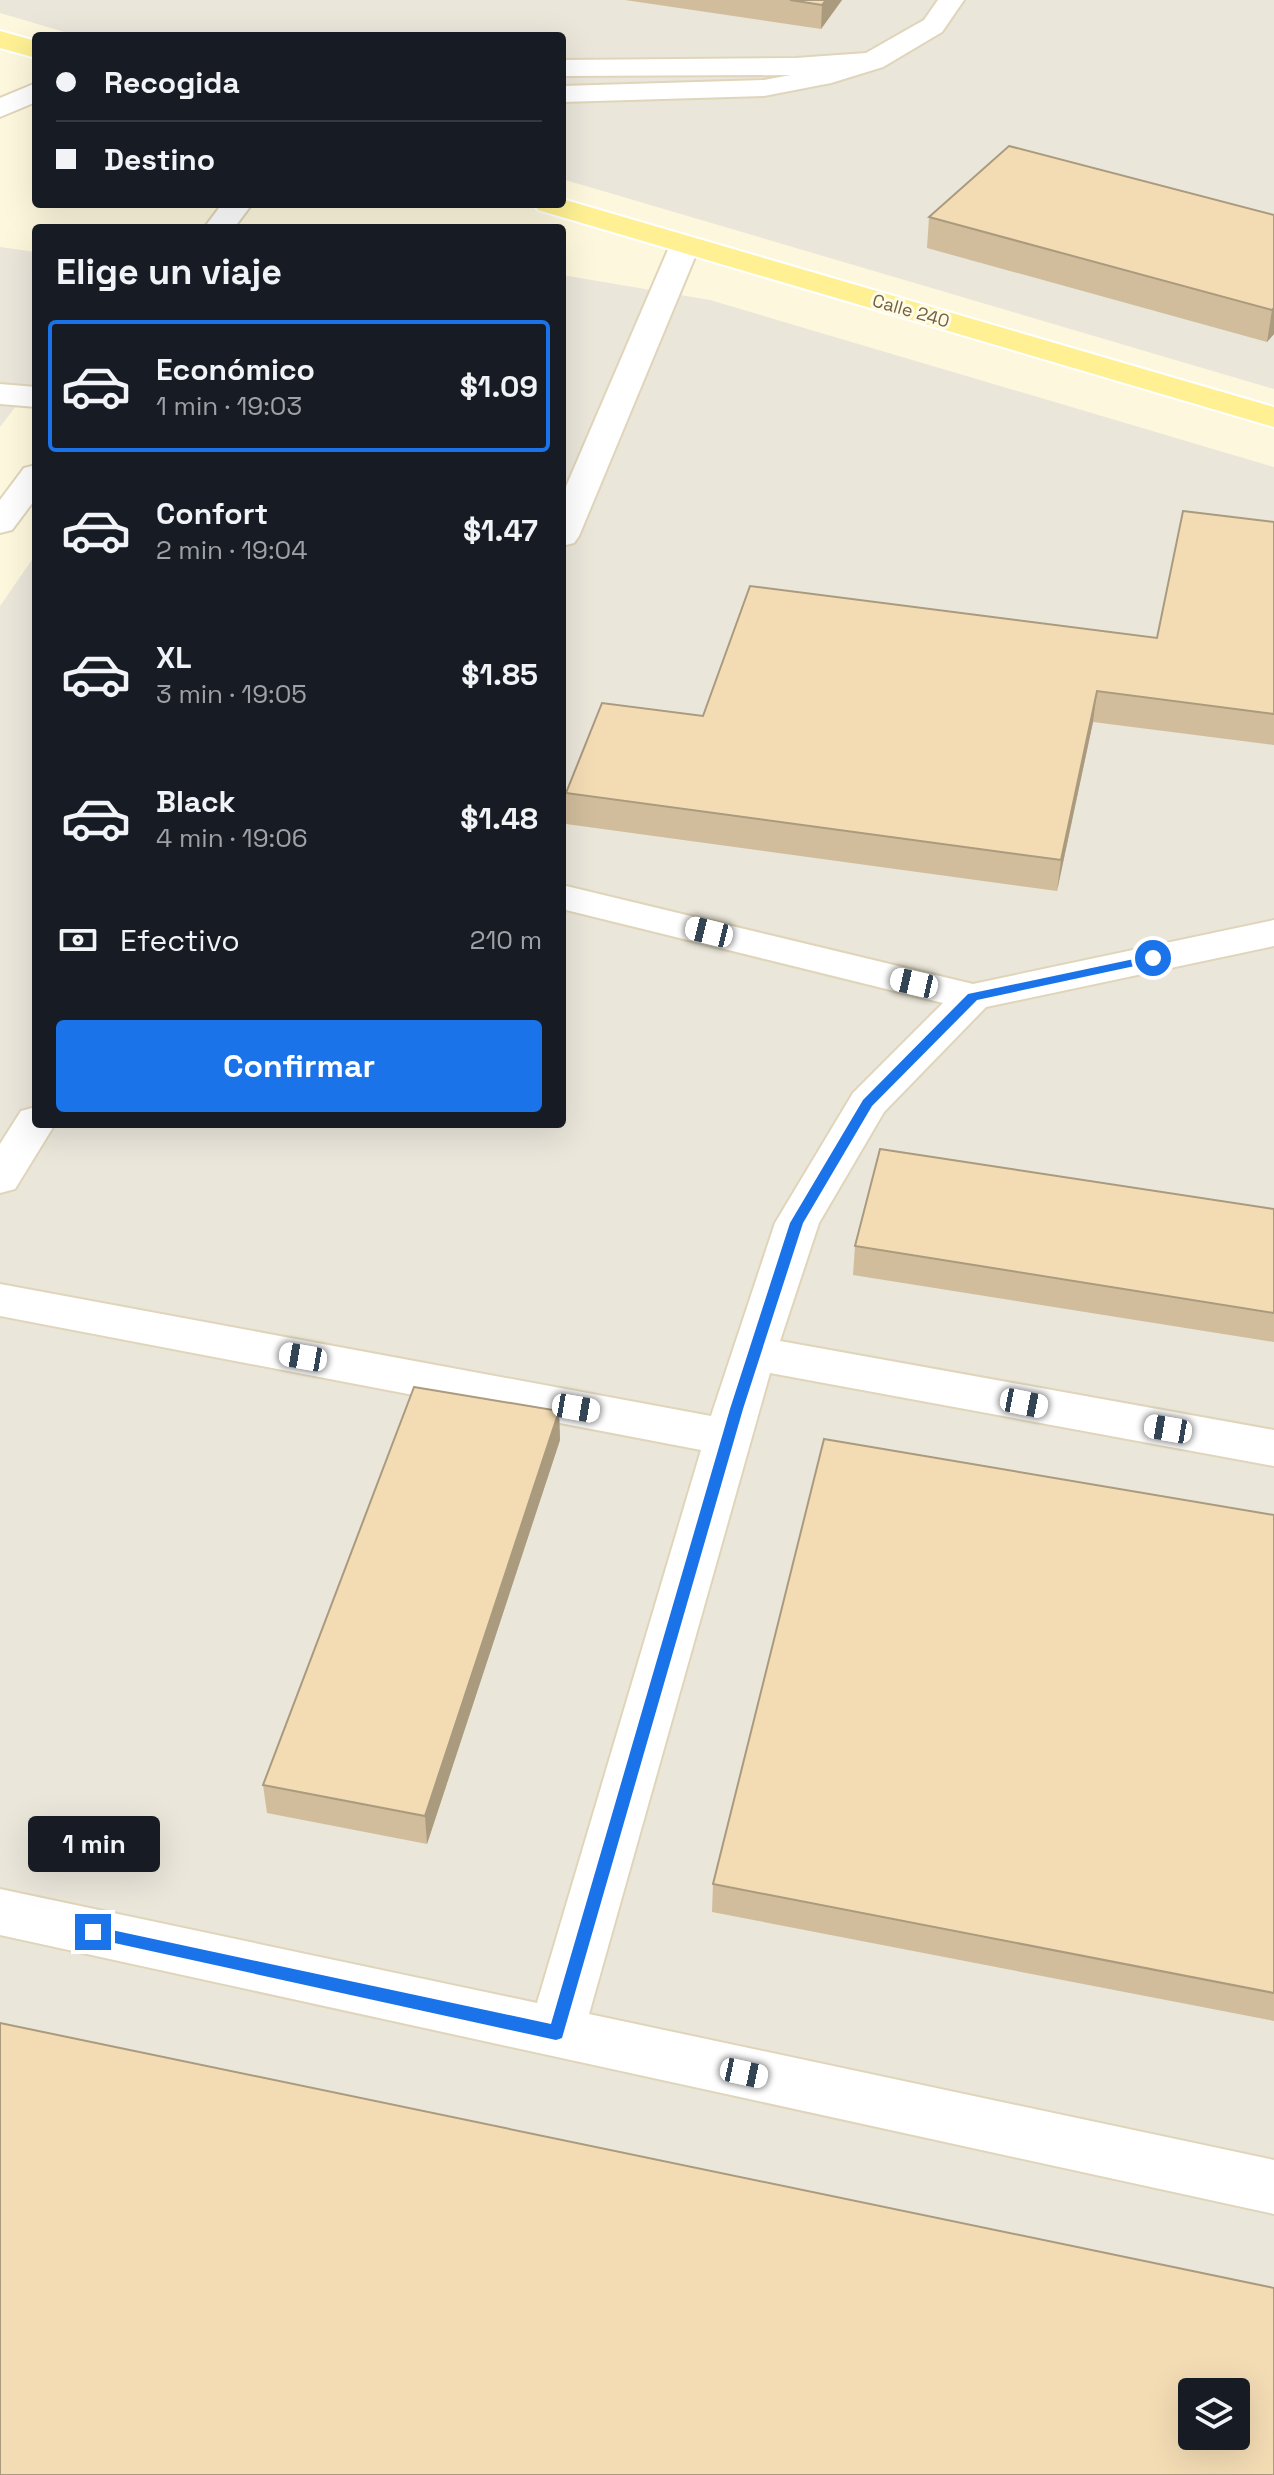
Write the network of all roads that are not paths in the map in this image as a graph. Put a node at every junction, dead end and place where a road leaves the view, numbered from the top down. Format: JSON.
{"nodes":[{"id":1,"x":951,"y":0,"type":"edge"},
{"id":2,"x":0,"y":39,"type":"edge"},
{"id":3,"x":32,"y":49,"type":"edge"},
{"id":4,"x":873,"y":61,"type":"junction"},
{"id":5,"x":566,"y":68,"type":"edge"},
{"id":6,"x":32,"y":93,"type":"edge"},
{"id":7,"x":566,"y":94,"type":"edge"},
{"id":8,"x":0,"y":109,"type":"edge"},
{"id":9,"x":561,"y":208,"type":"edge"},
{"id":10,"x":685,"y":245,"type":"junction"},
{"id":11,"x":0,"y":394,"type":"edge"},
{"id":12,"x":32,"y":397,"type":"edge"},
{"id":13,"x":1274,"y":417,"type":"edge"},
{"id":14,"x":32,"y":480,"type":"edge"},
{"id":15,"x":0,"y":523,"type":"edge"},
{"id":16,"x":566,"y":527,"type":"edge"},
{"id":17,"x":566,"y":898,"type":"edge"},
{"id":18,"x":1274,"y":933,"type":"edge"},
{"id":19,"x":973,"y":997,"type":"junction"},
{"id":20,"x":32,"y":1127,"type":"edge"},
{"id":21,"x":0,"y":1178,"type":"edge"},
{"id":22,"x":0,"y":1300,"type":"edge"},
{"id":23,"x":753,"y":1353,"type":"junction"},
{"id":24,"x":728,"y":1437,"type":"junction"},
{"id":25,"x":1274,"y":1448,"type":"edge"},
{"id":26,"x":0,"y":1912,"type":"edge"},
{"id":27,"x":556,"y":2032,"type":"junction"},
{"id":28,"x":1274,"y":2187,"type":"edge"}],
"edges":[{"from":1,"to":4,"type":"street"},
{"from":2,"to":3,"type":"main road"},
{"from":4,"to":5,"type":"street"},
{"from":4,"to":7,"type":"street"},
{"from":6,"to":8,"type":"street"},
{"from":9,"to":10,"type":"main road","name":"Calle 240"},
{"from":10,"to":13,"type":"main road","name":"Calle 240"},
{"from":10,"to":16,"type":"street"},
{"from":11,"to":12,"type":"street"},
{"from":14,"to":15,"type":"street"},
{"from":17,"to":19,"type":"street"},
{"from":18,"to":19,"type":"street"},
{"from":19,"to":23,"type":"street"},
{"from":20,"to":21,"type":"street"},
{"from":22,"to":24,"type":"street"},
{"from":23,"to":24,"type":"street"},
{"from":23,"to":25,"type":"street"},
{"from":24,"to":27,"type":"street"},
{"from":26,"to":27,"type":"street"},
{"from":27,"to":28,"type":"street"}]}
